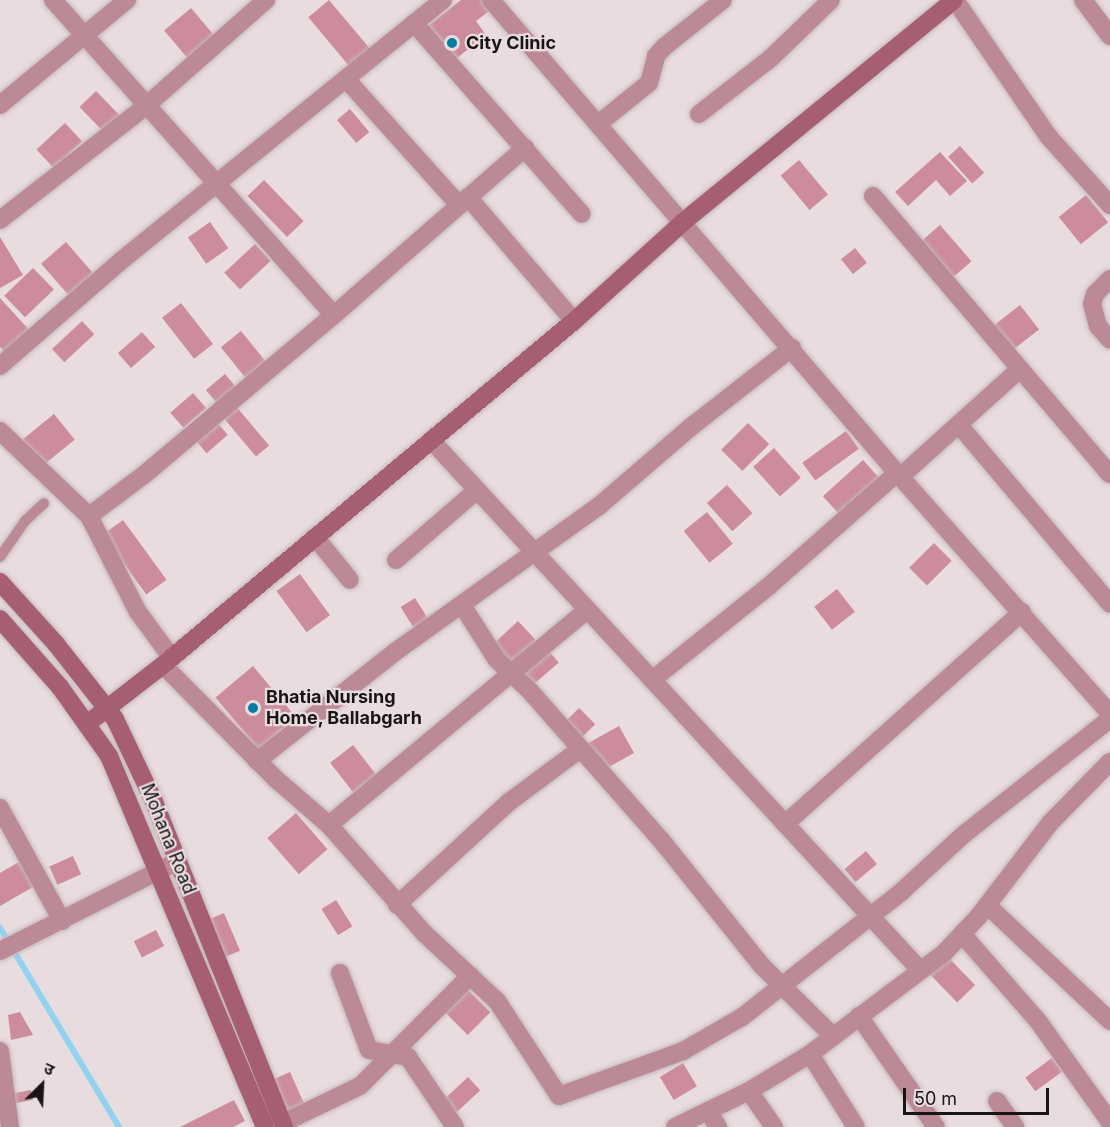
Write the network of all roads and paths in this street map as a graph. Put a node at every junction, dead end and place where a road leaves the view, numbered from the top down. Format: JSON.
{"nodes":[{"id":1,"x":53,"y":0,"type":"edge"},
{"id":2,"x":127,"y":0,"type":"edge"},
{"id":3,"x":266,"y":0,"type":"edge"},
{"id":4,"x":442,"y":0,"type":"edge"},
{"id":5,"x":491,"y":0,"type":"edge"},
{"id":6,"x":723,"y":0,"type":"edge"},
{"id":7,"x":831,"y":0,"type":"edge"},
{"id":8,"x":1083,"y":0,"type":"edge"},
{"id":9,"x":945,"y":3,"type":"edge"},
{"id":10,"x":414,"y":23,"type":"junction"},
{"id":11,"x":83,"y":34,"type":"junction"},
{"id":12,"x":1110,"y":36,"type":"edge"},
{"id":13,"x":346,"y":79,"type":"junction"},
{"id":14,"x":0,"y":105,"type":"edge"},
{"id":15,"x":147,"y":105,"type":"junction"},
{"id":16,"x":699,"y":114,"type":"dead end"},
{"id":17,"x":598,"y":124,"type":"junction"},
{"id":18,"x":525,"y":148,"type":"junction"},
{"id":19,"x":217,"y":183,"type":"junction"},
{"id":20,"x":873,"y":196,"type":"dead end"},
{"id":21,"x":464,"y":201,"type":"junction"},
{"id":22,"x":1110,"y":205,"type":"edge"},
{"id":23,"x":582,"y":214,"type":"dead end"},
{"id":24,"x":0,"y":220,"type":"edge"},
{"id":25,"x":683,"y":222,"type":"junction"},
{"id":26,"x":1110,"y":279,"type":"edge"},
{"id":27,"x":334,"y":315,"type":"junction"},
{"id":28,"x":574,"y":321,"type":"junction"},
{"id":29,"x":1110,"y":340,"type":"edge"},
{"id":30,"x":792,"y":348,"type":"junction"},
{"id":31,"x":0,"y":366,"type":"edge"},
{"id":32,"x":1020,"y":369,"type":"junction"},
{"id":33,"x":959,"y":425,"type":"junction"},
{"id":34,"x":0,"y":431,"type":"edge"},
{"id":35,"x":431,"y":440,"type":"junction"},
{"id":36,"x":1110,"y":474,"type":"edge"},
{"id":37,"x":898,"y":476,"type":"junction"},
{"id":38,"x":477,"y":490,"type":"junction"},
{"id":39,"x":44,"y":503,"type":"dead end"},
{"id":40,"x":89,"y":516,"type":"junction"},
{"id":41,"x":315,"y":537,"type":"junction"},
{"id":42,"x":534,"y":552,"type":"junction"},
{"id":43,"x":0,"y":557,"type":"edge"},
{"id":44,"x":396,"y":560,"type":"dead end"},
{"id":45,"x":350,"y":580,"type":"dead end"},
{"id":46,"x":0,"y":582,"type":"edge"},
{"id":47,"x":1110,"y":604,"type":"edge"},
{"id":48,"x":462,"y":605,"type":"junction"},
{"id":49,"x":587,"y":610,"type":"junction"},
{"id":50,"x":1022,"y":612,"type":"junction"},
{"id":51,"x":0,"y":619,"type":"edge"},
{"id":52,"x":167,"y":661,"type":"junction"},
{"id":53,"x":509,"y":671,"type":"junction"},
{"id":54,"x":652,"y":680,"type":"junction"},
{"id":55,"x":107,"y":708,"type":"junction"},
{"id":56,"x":1110,"y":714,"type":"edge"},
{"id":57,"x":1110,"y":719,"type":"edge"},
{"id":58,"x":88,"y":723,"type":"junction"},
{"id":59,"x":579,"y":750,"type":"junction"},
{"id":60,"x":257,"y":761,"type":"junction"},
{"id":61,"x":1110,"y":762,"type":"edge"},
{"id":62,"x":0,"y":808,"type":"edge"},
{"id":63,"x":785,"y":824,"type":"junction"},
{"id":64,"x":329,"y":825,"type":"junction"},
{"id":65,"x":178,"y":861,"type":"junction"},
{"id":66,"x":159,"y":872,"type":"junction"},
{"id":67,"x":397,"y":905,"type":"junction"},
{"id":68,"x":987,"y":905,"type":"junction"},
{"id":69,"x":869,"y":915,"type":"junction"},
{"id":70,"x":62,"y":921,"type":"junction"},
{"id":71,"x":962,"y":934,"type":"junction"},
{"id":72,"x":2,"y":950,"type":"edge"},
{"id":73,"x":920,"y":970,"type":"junction"},
{"id":74,"x":340,"y":973,"type":"dead end"},
{"id":75,"x":470,"y":976,"type":"junction"},
{"id":76,"x":782,"y":985,"type":"junction"},
{"id":77,"x":859,"y":1016,"type":"junction"},
{"id":78,"x":1110,"y":1022,"type":"edge"},
{"id":79,"x":833,"y":1036,"type":"junction"},
{"id":80,"x":0,"y":1051,"type":"edge"},
{"id":81,"x":388,"y":1054,"type":"junction"},
{"id":82,"x":810,"y":1054,"type":"junction"},
{"id":83,"x":749,"y":1091,"type":"junction"},
{"id":84,"x":997,"y":1101,"type":"dead end"},
{"id":85,"x":708,"y":1111,"type":"junction"},
{"id":86,"x":1110,"y":1122,"type":"edge"},
{"id":87,"x":277,"y":1126,"type":"edge"},
{"id":88,"x":10,"y":1127,"type":"edge"},
{"id":89,"x":454,"y":1127,"type":"edge"},
{"id":90,"x":675,"y":1127,"type":"edge"},
{"id":91,"x":718,"y":1127,"type":"edge"},
{"id":92,"x":774,"y":1127,"type":"edge"},
{"id":93,"x":856,"y":1127,"type":"edge"},
{"id":94,"x":936,"y":1127,"type":"edge"},
{"id":95,"x":1015,"y":1127,"type":"edge"}],
"edges":[{"from":1,"to":11,"type":"street"},
{"from":2,"to":11,"type":"street"},
{"from":3,"to":15,"type":"street"},
{"from":4,"to":10,"type":"street"},
{"from":5,"to":17,"type":"street"},
{"from":6,"to":17,"type":"street"},
{"from":7,"to":16,"type":"street"},
{"from":8,"to":12,"type":"street"},
{"from":9,"to":22,"type":"street"},
{"from":9,"to":25,"type":"street"},
{"from":10,"to":13,"type":"street"},
{"from":10,"to":18,"type":"street"},
{"from":11,"to":14,"type":"street"},
{"from":11,"to":15,"type":"street"},
{"from":13,"to":19,"type":"street"},
{"from":13,"to":21,"type":"street"},
{"from":15,"to":19,"type":"street"},
{"from":15,"to":24,"type":"street"},
{"from":17,"to":25,"type":"street"},
{"from":18,"to":21,"type":"street"},
{"from":18,"to":23,"type":"street"},
{"from":19,"to":27,"type":"street"},
{"from":19,"to":31,"type":"street"},
{"from":20,"to":32,"type":"street"},
{"from":21,"to":27,"type":"street"},
{"from":21,"to":28,"type":"street"},
{"from":25,"to":28,"type":"street"},
{"from":25,"to":30,"type":"street"},
{"from":26,"to":29,"type":"street"},
{"from":27,"to":40,"type":"street"},
{"from":28,"to":35,"type":"street"},
{"from":30,"to":37,"type":"street"},
{"from":30,"to":42,"type":"street"},
{"from":32,"to":33,"type":"street"},
{"from":32,"to":36,"type":"street"},
{"from":33,"to":37,"type":"street"},
{"from":33,"to":47,"type":"street"},
{"from":34,"to":40,"type":"street"},
{"from":35,"to":38,"type":"street"},
{"from":35,"to":41,"type":"street"},
{"from":37,"to":50,"type":"street"},
{"from":37,"to":54,"type":"street"},
{"from":38,"to":42,"type":"street"},
{"from":38,"to":44,"type":"street"},
{"from":39,"to":43,"type":"lane"},
{"from":40,"to":52,"type":"street"},
{"from":41,"to":45,"type":"street"},
{"from":41,"to":52,"type":"street"},
{"from":42,"to":48,"type":"street"},
{"from":42,"to":49,"type":"street"},
{"from":46,"to":55,"type":"street","name":"Mohana Road"},
{"from":48,"to":53,"type":"street"},
{"from":48,"to":60,"type":"street"},
{"from":49,"to":53,"type":"street"},
{"from":49,"to":54,"type":"street"},
{"from":50,"to":56,"type":"street"},
{"from":50,"to":63,"type":"street"},
{"from":51,"to":58,"type":"street","name":"Mohana Road"},
{"from":52,"to":55,"type":"street"},
{"from":52,"to":60,"type":"street"},
{"from":53,"to":59,"type":"street"},
{"from":53,"to":64,"type":"street"},
{"from":54,"to":63,"type":"street"},
{"from":55,"to":58,"type":"street"},
{"from":55,"to":65,"type":"street","name":"Mohana Road"},
{"from":57,"to":69,"type":"street"},
{"from":58,"to":66,"type":"street","name":"Mohana Road"},
{"from":59,"to":67,"type":"street"},
{"from":59,"to":76,"type":"street"},
{"from":60,"to":64,"type":"street"},
{"from":61,"to":68,"type":"street"},
{"from":62,"to":70,"type":"street"},
{"from":63,"to":69,"type":"street"},
{"from":64,"to":67,"type":"street"},
{"from":65,"to":66,"type":"street"},
{"from":65,"to":87,"type":"street","name":"Mohana Road"},
{"from":66,"to":70,"type":"street"},
{"from":66,"to":87,"type":"street","name":"Mohana Road"},
{"from":67,"to":75,"type":"street"},
{"from":68,"to":71,"type":"street"},
{"from":68,"to":78,"type":"street"},
{"from":69,"to":73,"type":"street"},
{"from":69,"to":76,"type":"street"},
{"from":70,"to":72,"type":"street"},
{"from":71,"to":73,"type":"street"},
{"from":71,"to":86,"type":"street"},
{"from":73,"to":77,"type":"street"},
{"from":74,"to":81,"type":"street"},
{"from":75,"to":76,"type":"street"},
{"from":75,"to":81,"type":"street"},
{"from":76,"to":79,"type":"street"},
{"from":77,"to":79,"type":"street"},
{"from":77,"to":94,"type":"street"},
{"from":79,"to":82,"type":"street"},
{"from":80,"to":88,"type":"street"},
{"from":81,"to":87,"type":"street"},
{"from":81,"to":89,"type":"street"},
{"from":82,"to":83,"type":"street"},
{"from":82,"to":93,"type":"street"},
{"from":83,"to":85,"type":"street"},
{"from":83,"to":92,"type":"street"},
{"from":84,"to":95,"type":"street"},
{"from":85,"to":90,"type":"street"},
{"from":85,"to":91,"type":"street"}]}
